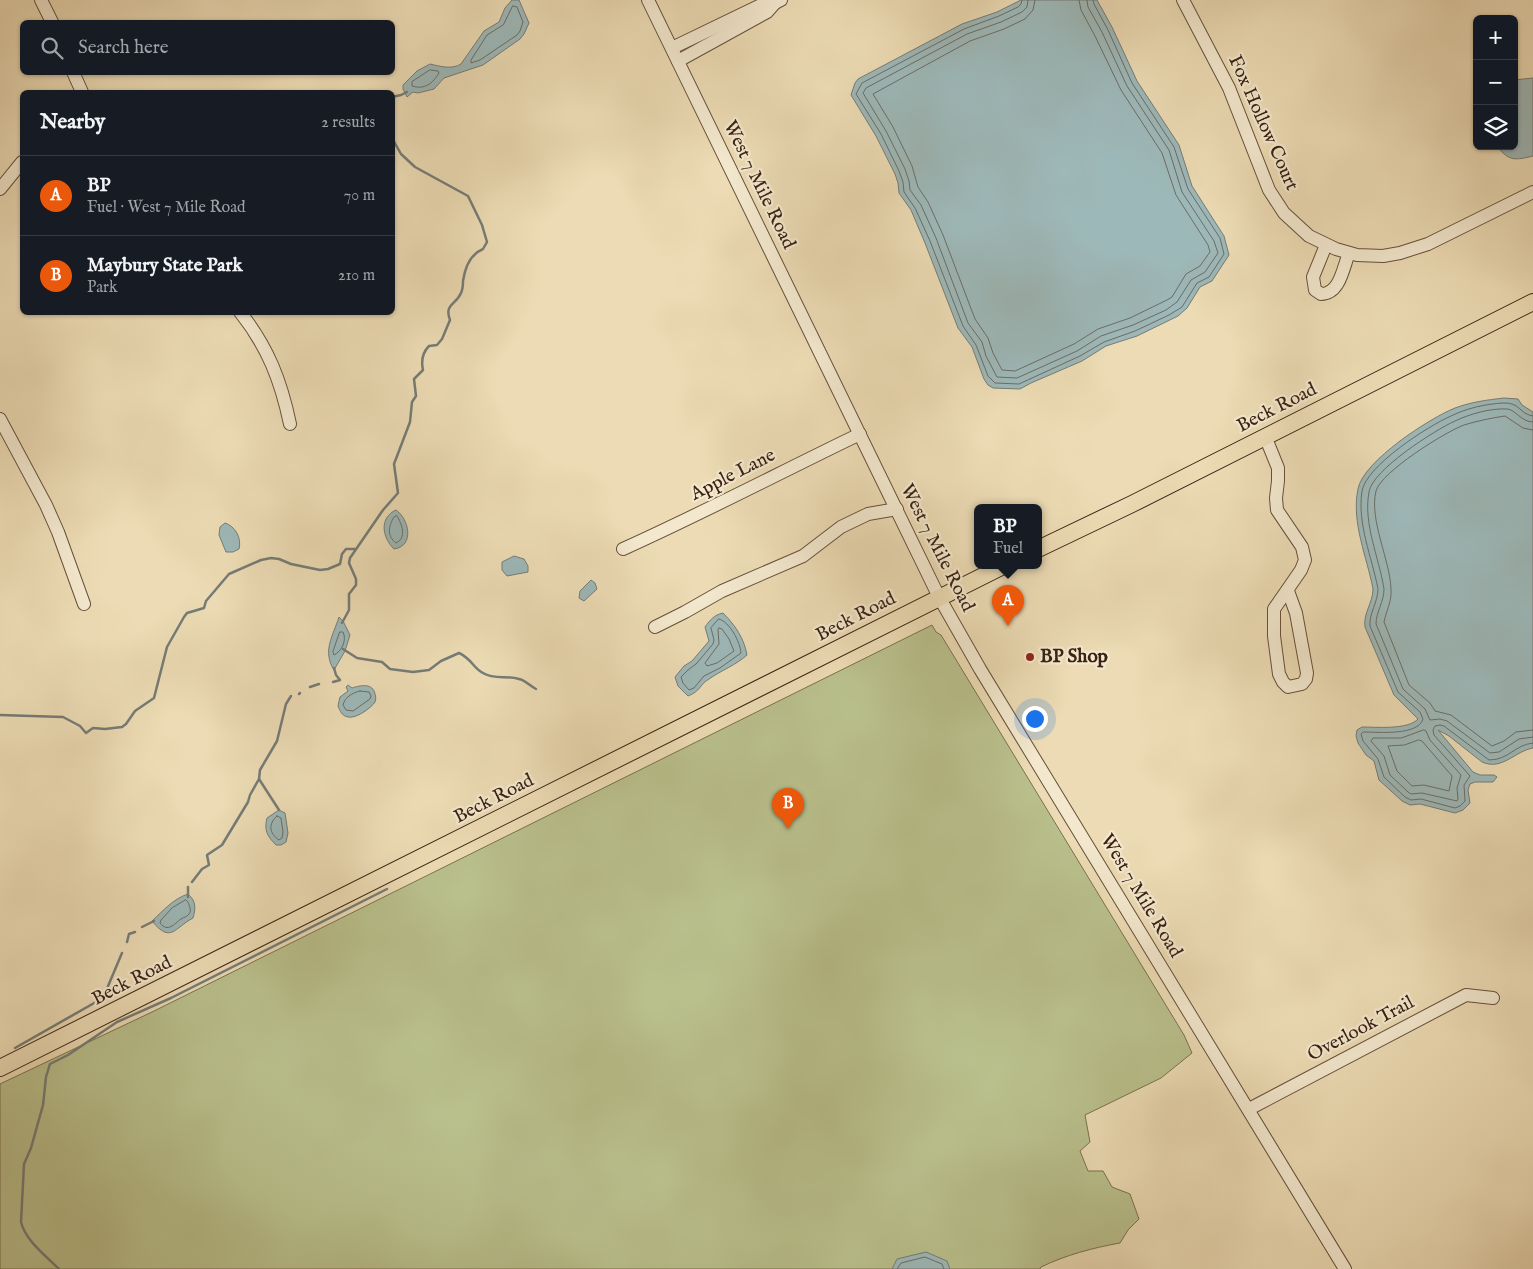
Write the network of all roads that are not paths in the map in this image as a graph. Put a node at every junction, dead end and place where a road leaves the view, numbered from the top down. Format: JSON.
{"nodes":[{"id":1,"x":41,"y":0,"type":"edge"},
{"id":2,"x":648,"y":0,"type":"edge"},
{"id":3,"x":1183,"y":0,"type":"edge"},
{"id":4,"x":778,"y":1,"type":"edge"},
{"id":5,"x":51,"y":20,"type":"edge"},
{"id":6,"x":726,"y":28,"type":"junction"},
{"id":7,"x":672,"y":48,"type":"junction"},
{"id":8,"x":678,"y":60,"type":"junction"},
{"id":9,"x":74,"y":75,"type":"edge"},
{"id":10,"x":81,"y":90,"type":"edge"},
{"id":11,"x":20,"y":165,"type":"edge"},
{"id":12,"x":0,"y":190,"type":"edge"},
{"id":13,"x":1533,"y":192,"type":"edge"},
{"id":14,"x":1326,"y":245,"type":"junction"},
{"id":15,"x":1349,"y":253,"type":"junction"},
{"id":16,"x":1533,"y":302,"type":"edge"},
{"id":17,"x":242,"y":315,"type":"edge"},
{"id":18,"x":0,"y":419,"type":"edge"},
{"id":19,"x":290,"y":424,"type":"dead end"},
{"id":20,"x":860,"y":434,"type":"junction"},
{"id":21,"x":1265,"y":436,"type":"junction"},
{"id":22,"x":897,"y":509,"type":"junction"},
{"id":23,"x":1042,"y":547,"type":"edge"},
{"id":24,"x":623,"y":549,"type":"dead end"},
{"id":25,"x":998,"y":569,"type":"edge"},
{"id":26,"x":1288,"y":591,"type":"junction"},
{"id":27,"x":939,"y":597,"type":"junction"},
{"id":28,"x":84,"y":604,"type":"dead end"},
{"id":29,"x":654,"y":627,"type":"dead end"},
{"id":30,"x":1493,"y":998,"type":"dead end"},
{"id":31,"x":2,"y":1063,"type":"edge"},
{"id":32,"x":1249,"y":1109,"type":"junction"},
{"id":33,"x":1345,"y":1269,"type":"edge"}],
"edges":[{"from":1,"to":5,"type":"street"},
{"from":2,"to":7,"type":"street","name":"West 7 Mile Road"},
{"from":3,"to":14,"type":"street","name":"Fox Hollow Court"},
{"from":4,"to":6,"type":"street"},
{"from":6,"to":7,"type":"street"},
{"from":6,"to":8,"type":"street"},
{"from":7,"to":8,"type":"street","name":"West 7 Mile Road"},
{"from":8,"to":20,"type":"street","name":"West 7 Mile Road"},
{"from":9,"to":10,"type":"street"},
{"from":11,"to":12,"type":"street"},
{"from":13,"to":15,"type":"street","name":"Fox Hollow Court"},
{"from":14,"to":15,"type":"street","name":"Fox Hollow Court"},
{"from":14,"to":15,"type":"street"},
{"from":16,"to":21,"type":"main road","name":"Beck Road"},
{"from":17,"to":19,"type":"street"},
{"from":18,"to":28,"type":"street"},
{"from":20,"to":22,"type":"street","name":"West 7 Mile Road"},
{"from":20,"to":24,"type":"street","name":"Apple Lane"},
{"from":21,"to":23,"type":"main road","name":"Beck Road"},
{"from":21,"to":26,"type":"street"},
{"from":22,"to":27,"type":"street","name":"West 7 Mile Road"},
{"from":22,"to":29,"type":"street"},
{"from":25,"to":27,"type":"main road","name":"Beck Road"},
{"from":26,"to":26,"type":"street"},
{"from":27,"to":31,"type":"main road","name":"Beck Road"},
{"from":27,"to":32,"type":"street","name":"West 7 Mile Road"},
{"from":30,"to":32,"type":"street","name":"Overlook Trail"},
{"from":32,"to":33,"type":"street","name":"West 7 Mile Road"}]}
